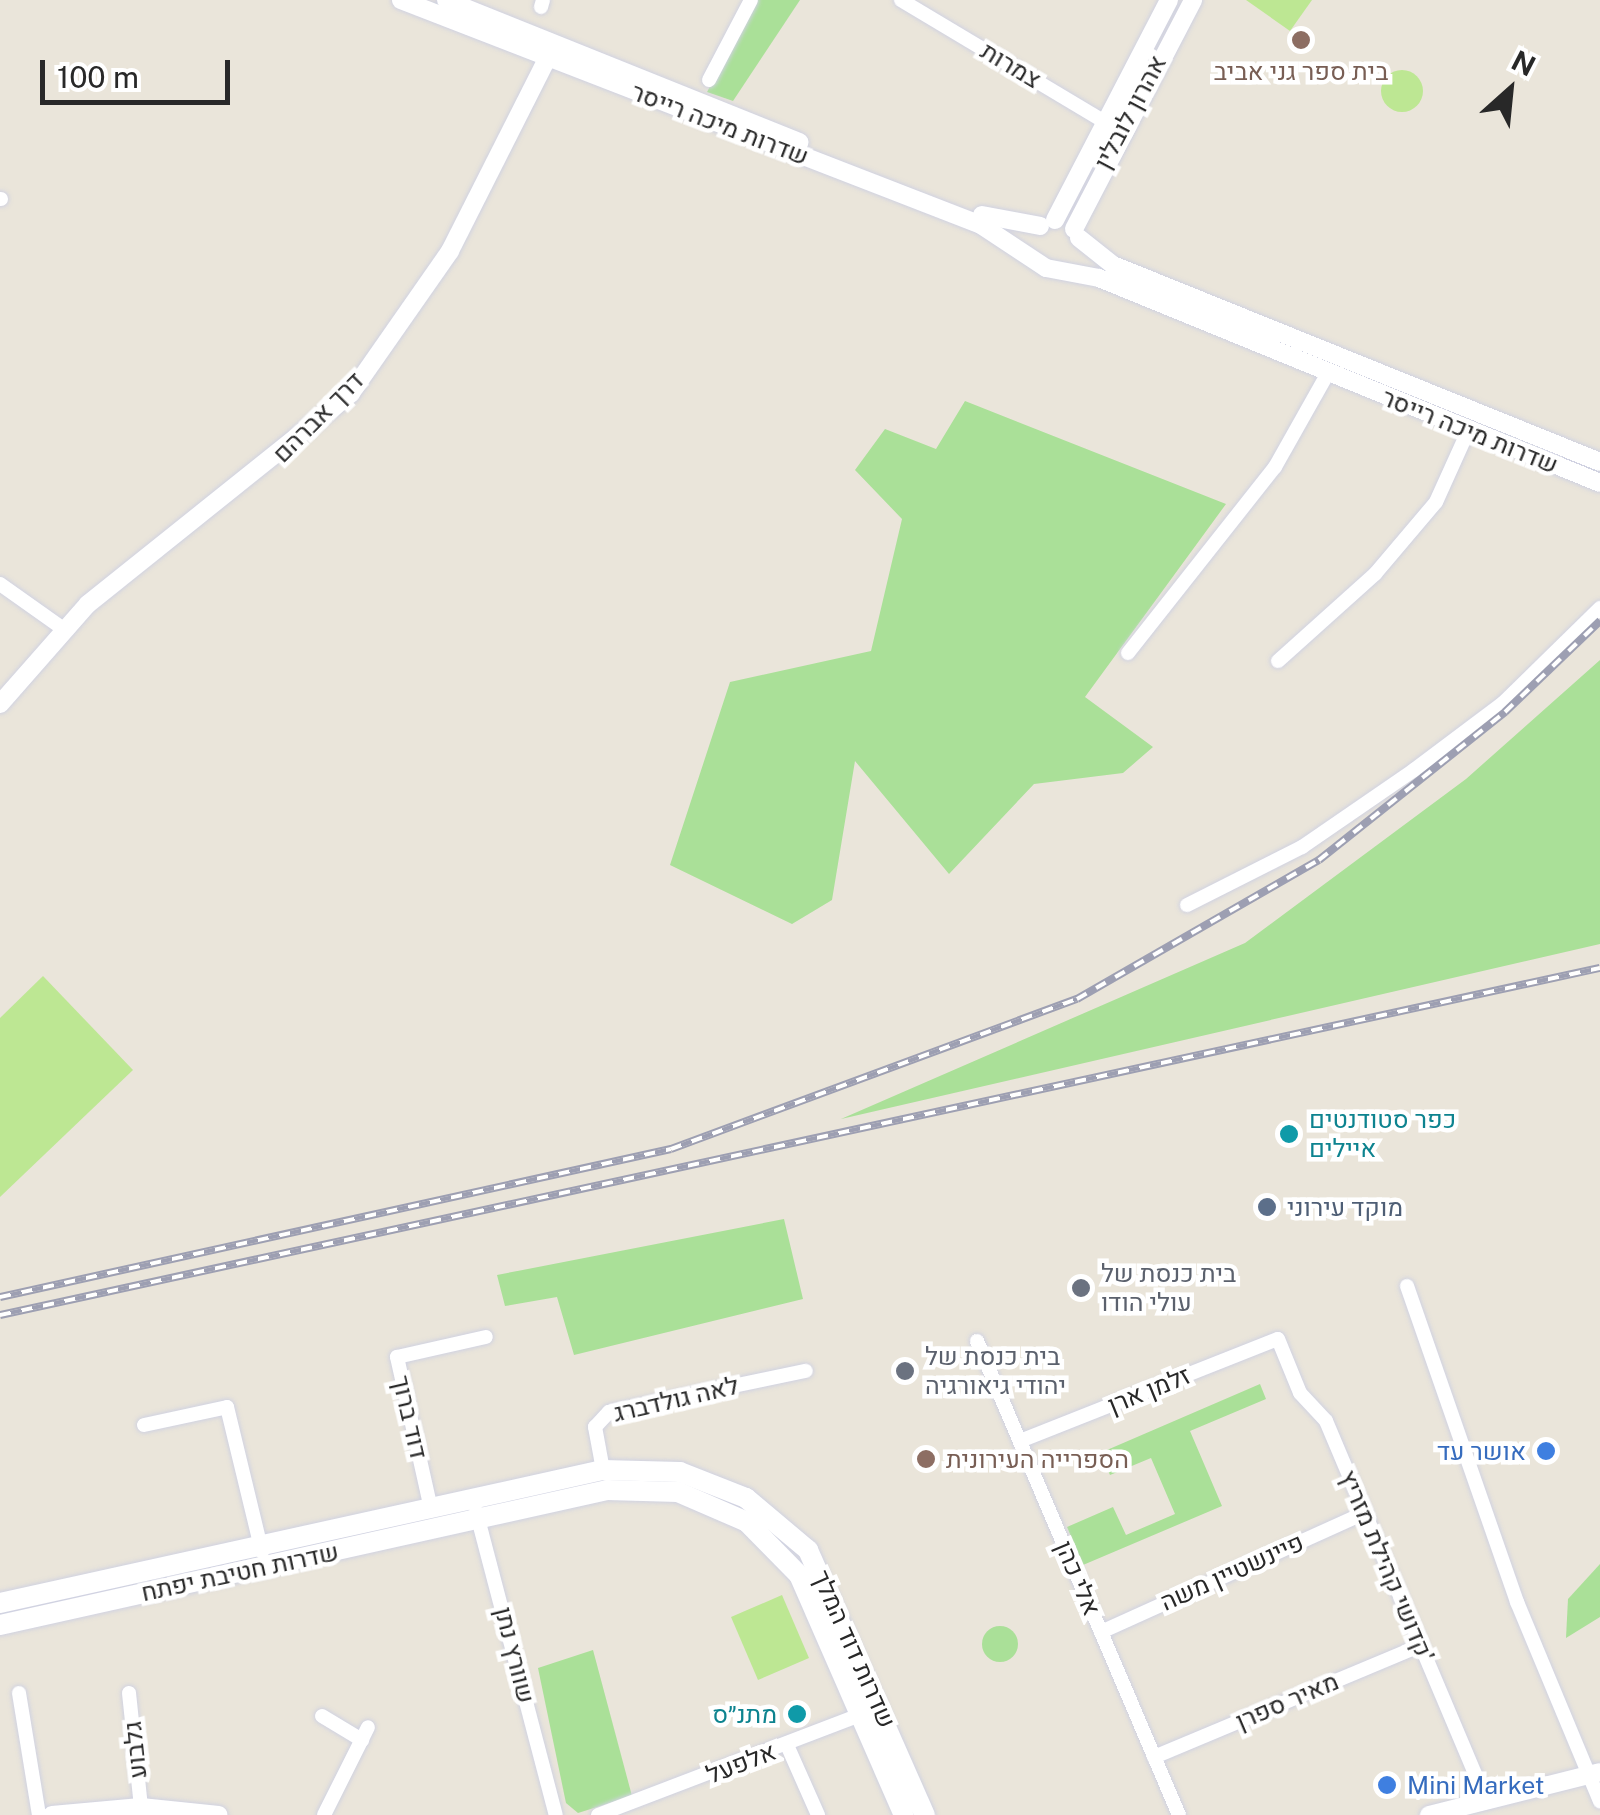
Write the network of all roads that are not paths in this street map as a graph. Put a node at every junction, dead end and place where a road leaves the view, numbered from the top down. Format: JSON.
{"nodes":[{"id":1,"x":401,"y":0,"type":"edge"},
{"id":2,"x":446,"y":0,"type":"edge"},
{"id":3,"x":750,"y":0,"type":"edge"},
{"id":4,"x":901,"y":0,"type":"edge"},
{"id":5,"x":1169,"y":0,"type":"edge"},
{"id":6,"x":1193,"y":0,"type":"edge"},
{"id":7,"x":548,"y":57,"type":"junction"},
{"id":8,"x":709,"y":80,"type":"dead end"},
{"id":9,"x":1114,"y":127,"type":"junction"},
{"id":10,"x":1047,"y":223,"type":"junction"},
{"id":11,"x":1077,"y":233,"type":"junction"},
{"id":12,"x":1034,"y":258,"type":"junction"},
{"id":13,"x":1062,"y":269,"type":"junction"},
{"id":14,"x":1328,"y":373,"type":"junction"},
{"id":15,"x":1468,"y":430,"type":"junction"},
{"id":16,"x":1600,"y":462,"type":"edge"},
{"id":17,"x":1600,"y":483,"type":"edge"},
{"id":18,"x":0,"y":584,"type":"edge"},
{"id":19,"x":1599,"y":605,"type":"edge"},
{"id":20,"x":65,"y":630,"type":"junction"},
{"id":21,"x":1128,"y":653,"type":"dead end"},
{"id":22,"x":1278,"y":661,"type":"dead end"},
{"id":23,"x":0,"y":704,"type":"edge"},
{"id":24,"x":1187,"y":905,"type":"dead end"},
{"id":25,"x":1407,"y":1286,"type":"dead end"},
{"id":26,"x":486,"y":1337,"type":"dead end"},
{"id":27,"x":1278,"y":1339,"type":"joint"},
{"id":28,"x":977,"y":1341,"type":"dead end"},
{"id":29,"x":806,"y":1371,"type":"dead end"},
{"id":30,"x":144,"y":1425,"type":"dead end"},
{"id":31,"x":1020,"y":1441,"type":"junction"},
{"id":32,"x":603,"y":1470,"type":"junction"},
{"id":33,"x":466,"y":1501,"type":"junction"},
{"id":34,"x":431,"y":1508,"type":"junction"},
{"id":35,"x":1364,"y":1512,"type":"junction"},
{"id":36,"x":479,"y":1518,"type":"junction"},
{"id":37,"x":260,"y":1546,"type":"junction"},
{"id":38,"x":275,"y":1564,"type":"junction"},
{"id":39,"x":0,"y":1603,"type":"edge"},
{"id":40,"x":0,"y":1625,"type":"edge"},
{"id":41,"x":1101,"y":1632,"type":"junction"},
{"id":42,"x":1420,"y":1646,"type":"junction"},
{"id":43,"x":19,"y":1693,"type":"dead end"},
{"id":44,"x":129,"y":1693,"type":"dead end"},
{"id":45,"x":870,"y":1708,"type":"junction"},
{"id":46,"x":322,"y":1716,"type":"dead end"},
{"id":47,"x":787,"y":1745,"type":"junction"},
{"id":48,"x":1154,"y":1757,"type":"junction"},
{"id":49,"x":1595,"y":1774,"type":"edge"},
{"id":50,"x":1486,"y":1800,"type":"junction"},
{"id":51,"x":1600,"y":1800,"type":"edge"},
{"id":52,"x":142,"y":1807,"type":"junction"},
{"id":53,"x":39,"y":1815,"type":"edge"},
{"id":54,"x":52,"y":1815,"type":"edge"},
{"id":55,"x":219,"y":1815,"type":"edge"},
{"id":56,"x":324,"y":1815,"type":"edge"},
{"id":57,"x":556,"y":1815,"type":"edge"},
{"id":58,"x":598,"y":1815,"type":"edge"},
{"id":59,"x":818,"y":1815,"type":"edge"},
{"id":60,"x":904,"y":1815,"type":"edge"},
{"id":61,"x":925,"y":1815,"type":"edge"},
{"id":62,"x":1179,"y":1815,"type":"edge"},
{"id":63,"x":1429,"y":1815,"type":"edge"}],
"edges":[{"from":1,"to":7,"type":"street","name":"שדרות מיכה רייסר"},
{"from":2,"to":10,"type":"street","name":"שדרות מיכה רייסר"},
{"from":3,"to":8,"type":"street"},
{"from":4,"to":9,"type":"street","name":"צמרות"},
{"from":5,"to":9,"type":"street","name":"אהרון לובלין"},
{"from":6,"to":9,"type":"street","name":"אהרון לובלין"},
{"from":7,"to":12,"type":"street","name":"שדרות מיכה רייסר"},
{"from":7,"to":20,"type":"street","name":"דרך אברהם"},
{"from":9,"to":10,"type":"street","name":"אהרון לובלין"},
{"from":9,"to":11,"type":"street","name":"אהרון לובלין"},
{"from":10,"to":11,"type":"street","name":"שדרות מיכה רייסר"},
{"from":10,"to":12,"type":"street","name":"אהרון לובלין"},
{"from":11,"to":13,"type":"street","name":"אהרון לובלין"},
{"from":11,"to":16,"type":"street","name":"שדרות מיכה רייסר"},
{"from":12,"to":13,"type":"street","name":"שדרות מיכה רייסר"},
{"from":13,"to":14,"type":"street","name":"שדרות מיכה רייסר"},
{"from":14,"to":15,"type":"street","name":"שדרות מיכה רייסר"},
{"from":14,"to":21,"type":"street"},
{"from":15,"to":17,"type":"street","name":"שדרות מיכה רייסר"},
{"from":15,"to":22,"type":"street"},
{"from":18,"to":20,"type":"street"},
{"from":19,"to":24,"type":"street"},
{"from":20,"to":23,"type":"street","name":"דרך אברהם"},
{"from":25,"to":49,"type":"street"},
{"from":26,"to":34,"type":"street","name":"דוד ברוך"},
{"from":27,"to":31,"type":"street","name":"זלמן ארן"},
{"from":27,"to":35,"type":"street","name":"קדושי קהילת מזריץ'"},
{"from":28,"to":31,"type":"street","name":"אלי כהן"},
{"from":29,"to":32,"type":"street","name":"לאה גולדברג"},
{"from":30,"to":37,"type":"street"},
{"from":31,"to":41,"type":"street","name":"אלי כהן"},
{"from":32,"to":33,"type":"main road","name":"שדרות דוד המלך"},
{"from":32,"to":45,"type":"main road","name":"שדרות דוד המלך"},
{"from":33,"to":34,"type":"main road","name":"שדרות חטיבת יפתח"},
{"from":33,"to":36,"type":"street","name":"שוורץ נתן"},
{"from":34,"to":37,"type":"main road","name":"שדרות חטיבת יפתח"},
{"from":35,"to":41,"type":"street","name":"פיינשטיין משה"},
{"from":35,"to":42,"type":"street","name":"קדושי קהילת מזריץ'"},
{"from":36,"to":38,"type":"main road","name":"שדרות חטיבת יפתח"},
{"from":36,"to":45,"type":"main road","name":"שדרות דוד המלך"},
{"from":36,"to":57,"type":"street","name":"שוורץ נתן"},
{"from":37,"to":38,"type":"street"},
{"from":37,"to":39,"type":"main road","name":"שדרות חטיבת יפתח"},
{"from":38,"to":40,"type":"main road","name":"שדרות חטיבת יפתח"},
{"from":41,"to":48,"type":"street","name":"אלי כהן"},
{"from":42,"to":48,"type":"street","name":"מאיר ספרן"},
{"from":42,"to":50,"type":"street","name":"קדושי קהילת מזריץ'"},
{"from":43,"to":53,"type":"street"},
{"from":44,"to":52,"type":"street","name":"גלבוע"},
{"from":45,"to":47,"type":"street","name":"אלפעל"},
{"from":45,"to":60,"type":"main road","name":"שדרות דוד המלך"},
{"from":45,"to":61,"type":"main road","name":"שדרות דוד המלך"},
{"from":46,"to":56,"type":"street"},
{"from":47,"to":58,"type":"street","name":"אלפעל"},
{"from":47,"to":59,"type":"street"},
{"from":48,"to":62,"type":"street","name":"אלי כהן"},
{"from":49,"to":50,"type":"street"},
{"from":49,"to":51,"type":"street"},
{"from":50,"to":63,"type":"street"},
{"from":52,"to":54,"type":"street"},
{"from":52,"to":55,"type":"street"}]}
